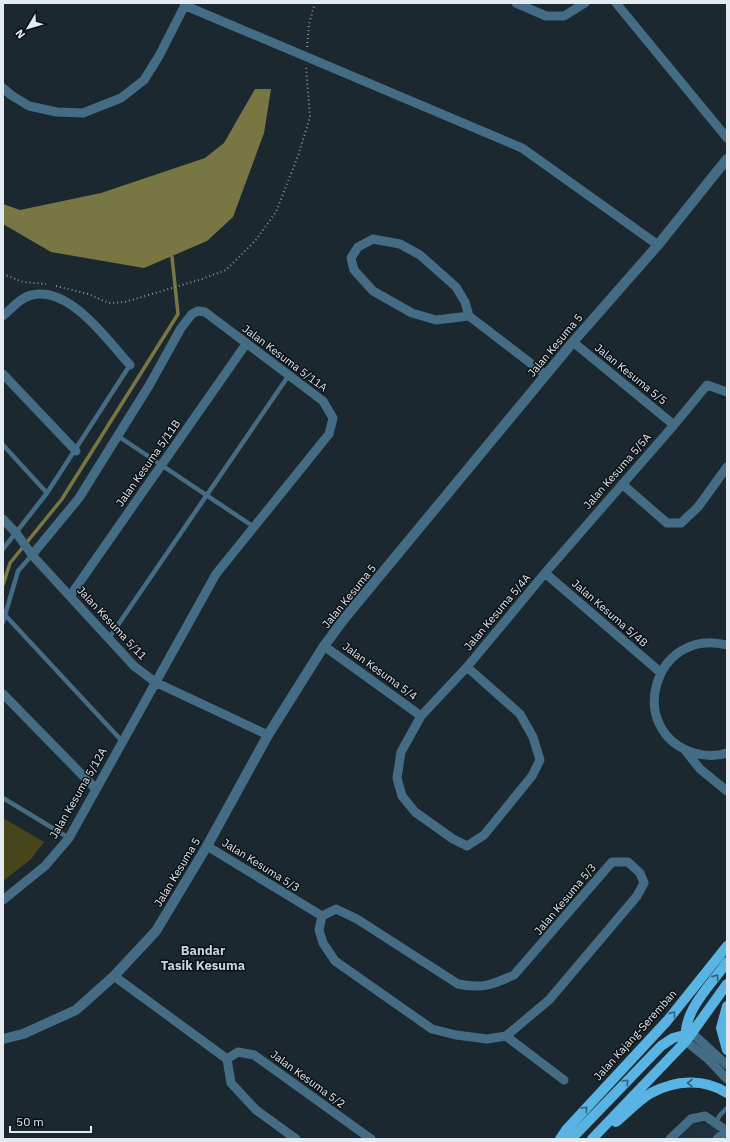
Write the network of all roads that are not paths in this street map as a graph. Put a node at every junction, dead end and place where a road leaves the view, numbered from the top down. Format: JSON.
{"nodes":[{"id":1,"x":516,"y":3,"type":"edge"},
{"id":2,"x":585,"y":3,"type":"edge"},
{"id":3,"x":616,"y":3,"type":"edge"},
{"id":4,"x":186,"y":4,"type":"edge"},
{"id":5,"x":3,"y":88,"type":"edge"},
{"id":6,"x":727,"y":138,"type":"edge"},
{"id":7,"x":727,"y":159,"type":"edge"},
{"id":8,"x":658,"y":245,"type":"junction"},
{"id":9,"x":3,"y":316,"type":"edge"},
{"id":10,"x":469,"y":316,"type":"junction"},
{"id":11,"x":573,"y":342,"type":"junction"},
{"id":12,"x":246,"y":344,"type":"junction"},
{"id":13,"x":130,"y":365,"type":"joint"},
{"id":14,"x":3,"y":374,"type":"edge"},
{"id":15,"x":289,"y":375,"type":"junction"},
{"id":16,"x":546,"y":375,"type":"junction"},
{"id":17,"x":727,"y":392,"type":"edge"},
{"id":18,"x":674,"y":425,"type":"junction"},
{"id":19,"x":118,"y":436,"type":"junction"},
{"id":20,"x":3,"y":444,"type":"edge"},
{"id":21,"x":76,"y":451,"type":"junction"},
{"id":22,"x":161,"y":465,"type":"junction"},
{"id":23,"x":727,"y":467,"type":"edge"},
{"id":24,"x":622,"y":484,"type":"junction"},
{"id":25,"x":47,"y":493,"type":"junction"},
{"id":26,"x":207,"y":495,"type":"junction"},
{"id":27,"x":3,"y":519,"type":"edge"},
{"id":28,"x":254,"y":527,"type":"junction"},
{"id":29,"x":17,"y":534,"type":"junction"},
{"id":30,"x":27,"y":548,"type":"junction"},
{"id":31,"x":3,"y":550,"type":"edge"},
{"id":32,"x":545,"y":573,"type":"junction"},
{"id":33,"x":70,"y":596,"type":"junction"},
{"id":34,"x":5,"y":615,"type":"junction"},
{"id":35,"x":3,"y":622,"type":"edge"},
{"id":36,"x":109,"y":638,"type":"junction"},
{"id":37,"x":727,"y":645,"type":"edge"},
{"id":38,"x":324,"y":646,"type":"junction"},
{"id":39,"x":467,"y":667,"type":"junction"},
{"id":40,"x":660,"y":672,"type":"junction"},
{"id":41,"x":155,"y":682,"type":"junction"},
{"id":42,"x":3,"y":694,"type":"edge"},
{"id":43,"x":421,"y":716,"type":"junction"},
{"id":44,"x":268,"y":735,"type":"junction"},
{"id":45,"x":122,"y":741,"type":"junction"},
{"id":46,"x":685,"y":750,"type":"junction"},
{"id":47,"x":727,"y":753,"type":"edge"},
{"id":48,"x":96,"y":789,"type":"junction"},
{"id":49,"x":727,"y":791,"type":"edge"},
{"id":50,"x":3,"y":798,"type":"edge"},
{"id":51,"x":68,"y":838,"type":"junction"},
{"id":52,"x":207,"y":846,"type":"junction"},
{"id":53,"x":3,"y":900,"type":"edge"},
{"id":54,"x":322,"y":916,"type":"junction"},
{"id":55,"x":727,"y":946,"type":"edge"},
{"id":56,"x":727,"y":962,"type":"edge"},
{"id":57,"x":114,"y":976,"type":"junction"},
{"id":58,"x":727,"y":984,"type":"edge"},
{"id":59,"x":727,"y":1006,"type":"edge"},
{"id":60,"x":506,"y":1036,"type":"junction"},
{"id":61,"x":688,"y":1036,"type":"junction"},
{"id":62,"x":3,"y":1039,"type":"edge"},
{"id":63,"x":727,"y":1050,"type":"edge"},
{"id":64,"x":227,"y":1059,"type":"junction"},
{"id":65,"x":727,"y":1065,"type":"edge"},
{"id":66,"x":727,"y":1079,"type":"edge"},
{"id":67,"x":564,"y":1080,"type":"dead end"},
{"id":68,"x":727,"y":1094,"type":"edge"},
{"id":69,"x":727,"y":1108,"type":"edge"},
{"id":70,"x":716,"y":1122,"type":"junction"},
{"id":71,"x":727,"y":1130,"type":"edge"},
{"id":72,"x":296,"y":1139,"type":"edge"},
{"id":73,"x":372,"y":1139,"type":"edge"},
{"id":74,"x":560,"y":1139,"type":"edge"},
{"id":75,"x":568,"y":1139,"type":"edge"},
{"id":76,"x":592,"y":1139,"type":"edge"},
{"id":77,"x":596,"y":1139,"type":"edge"},
{"id":78,"x":670,"y":1139,"type":"edge"},
{"id":79,"x":717,"y":1139,"type":"edge"}],
"edges":[{"from":1,"to":2,"type":"street"},
{"from":3,"to":6,"type":"street"},
{"from":4,"to":5,"type":"street"},
{"from":4,"to":8,"type":"street"},
{"from":7,"to":8,"type":"street","name":"Jalan Kesuma 5"},
{"from":8,"to":11,"type":"street","name":"Jalan Kesuma 5"},
{"from":9,"to":13,"type":"street"},
{"from":10,"to":10,"type":"street"},
{"from":10,"to":16,"type":"street"},
{"from":11,"to":16,"type":"street","name":"Jalan Kesuma 5"},
{"from":11,"to":18,"type":"street","name":"Jalan Kesuma 5/5"},
{"from":12,"to":15,"type":"street","name":"Jalan Kesuma 5/11A"},
{"from":12,"to":19,"type":"street","name":"Jalan Kesuma 5/11A"},
{"from":12,"to":22,"type":"street","name":"Jalan Kesuma 5/11B"},
{"from":13,"to":21,"type":"lane"},
{"from":14,"to":21,"type":"street"},
{"from":15,"to":26,"type":"lane"},
{"from":15,"to":28,"type":"street","name":"Jalan Kesuma 5/11A"},
{"from":16,"to":38,"type":"street","name":"Jalan Kesuma 5"},
{"from":17,"to":18,"type":"street","name":"Jalan Kesuma 5/5A"},
{"from":18,"to":24,"type":"street","name":"Jalan Kesuma 5/5A"},
{"from":19,"to":22,"type":"lane"},
{"from":19,"to":30,"type":"street","name":"Jalan Kesuma 5/11A"},
{"from":20,"to":25,"type":"lane"},
{"from":21,"to":25,"type":"lane"},
{"from":22,"to":26,"type":"lane"},
{"from":22,"to":33,"type":"street","name":"Jalan Kesuma 5/11B"},
{"from":23,"to":24,"type":"street"},
{"from":24,"to":32,"type":"street","name":"Jalan Kesuma 5/5A"},
{"from":25,"to":29,"type":"lane"},
{"from":26,"to":28,"type":"lane"},
{"from":26,"to":36,"type":"lane"},
{"from":27,"to":29,"type":"street","name":"Jalan Kesuma 5/11"},
{"from":28,"to":41,"type":"street","name":"Jalan Kesuma 5/11A"},
{"from":29,"to":30,"type":"street","name":"Jalan Kesuma 5/11"},
{"from":29,"to":31,"type":"lane"},
{"from":30,"to":33,"type":"street","name":"Jalan Kesuma 5/11"},
{"from":30,"to":34,"type":"lane"},
{"from":32,"to":39,"type":"street","name":"Jalan Kesuma 5/4A"},
{"from":32,"to":40,"type":"street","name":"Jalan Kesuma 5/4B"},
{"from":33,"to":36,"type":"street","name":"Jalan Kesuma 5/11"},
{"from":34,"to":35,"type":"lane"},
{"from":34,"to":45,"type":"lane"},
{"from":36,"to":41,"type":"street","name":"Jalan Kesuma 5/11"},
{"from":37,"to":40,"type":"street"},
{"from":38,"to":43,"type":"street","name":"Jalan Kesuma 5/4"},
{"from":38,"to":44,"type":"street","name":"Jalan Kesuma 5"},
{"from":39,"to":43,"type":"street","name":"Jalan Kesuma 5/4A"},
{"from":39,"to":43,"type":"street","name":"Jalan Kesuma 5/4A"},
{"from":40,"to":46,"type":"street"},
{"from":41,"to":44,"type":"street","name":"Jalan Kesuma 5/11"},
{"from":41,"to":45,"type":"street","name":"Jalan Kesuma 5/12A"},
{"from":42,"to":48,"type":"street"},
{"from":44,"to":52,"type":"street","name":"Jalan Kesuma 5"},
{"from":45,"to":48,"type":"street","name":"Jalan Kesuma 5/12A"},
{"from":46,"to":47,"type":"street"},
{"from":46,"to":49,"type":"street"},
{"from":48,"to":51,"type":"street","name":"Jalan Kesuma 5/12A"},
{"from":50,"to":51,"type":"lane"},
{"from":51,"to":53,"type":"street","name":"Jalan Kesuma 5/12A"},
{"from":52,"to":54,"type":"street","name":"Jalan Kesuma 5/3"},
{"from":52,"to":57,"type":"street","name":"Jalan Kesuma 5"},
{"from":54,"to":60,"type":"street"},
{"from":54,"to":60,"type":"street","name":"Jalan Kesuma 5/3"},
{"from":74,"to":55,"type":"main road","name":"Jalan Kajang-Seremban","one_way":true},
{"from":61,"to":56,"type":"main road","one_way":true},
{"from":57,"to":62,"type":"street","name":"Jalan Kesuma 5"},
{"from":57,"to":64,"type":"street"},
{"from":58,"to":61,"type":"main road"},
{"from":59,"to":63,"type":"main road"},
{"from":60,"to":67,"type":"street"},
{"from":61,"to":65,"type":"street"},
{"from":61,"to":66,"type":"street"},
{"from":75,"to":61,"type":"main road","one_way":true},
{"from":61,"to":76,"type":"main road"},
{"from":64,"to":72,"type":"street"},
{"from":64,"to":73,"type":"street","name":"Jalan Kesuma 5/2"},
{"from":68,"to":77,"type":"main road","one_way":true},
{"from":69,"to":70,"type":"lane"},
{"from":70,"to":71,"type":"street"},
{"from":70,"to":78,"type":"street"},
{"from":71,"to":79,"type":"street"}]}
